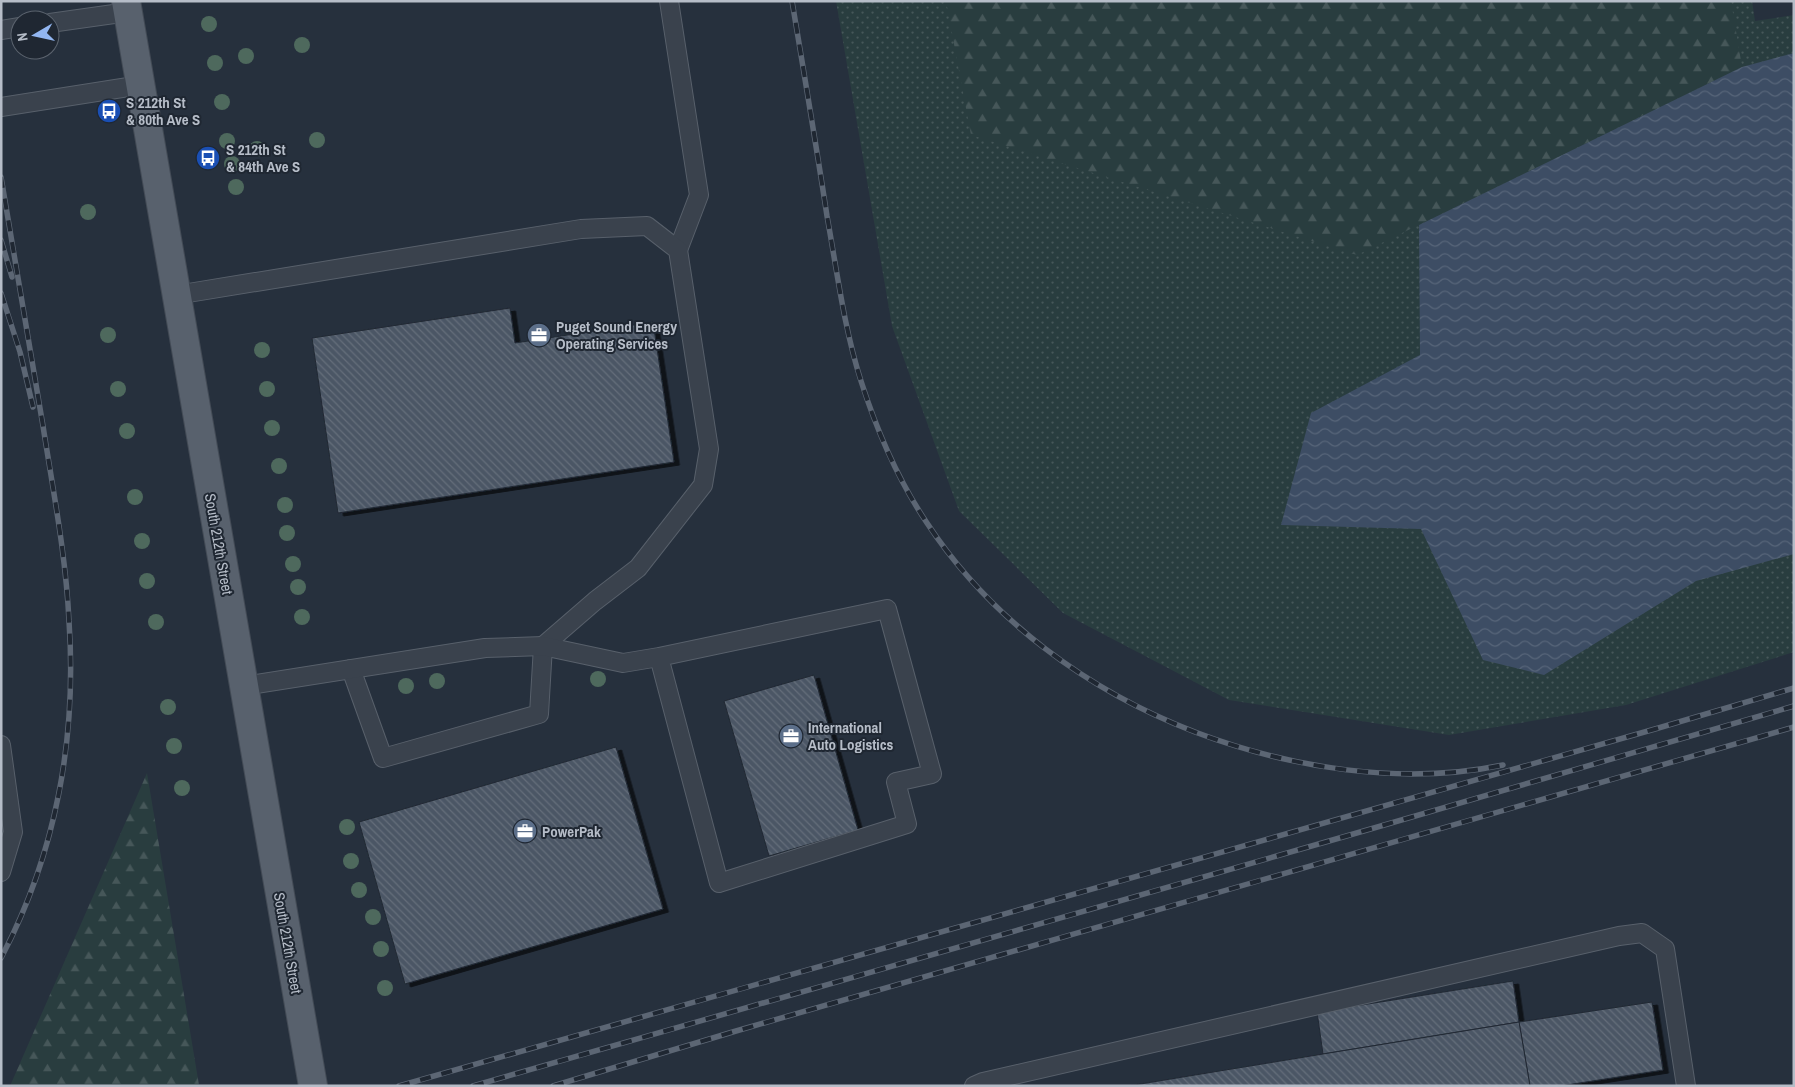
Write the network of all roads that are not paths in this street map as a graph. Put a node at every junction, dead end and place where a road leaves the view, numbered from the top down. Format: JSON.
{"nodes":[{"id":1,"x":668,"y":1,"type":"edge"},
{"id":2,"x":127,"y":6,"type":"edge"},
{"id":3,"x":60,"y":21,"type":"edge"},
{"id":4,"x":140,"y":85,"type":"junction"},
{"id":5,"x":1,"y":107,"type":"edge"},
{"id":6,"x":678,"y":250,"type":"junction"},
{"id":7,"x":176,"y":295,"type":"junction"},
{"id":8,"x":543,"y":646,"type":"junction"},
{"id":9,"x":658,"y":657,"type":"junction"},
{"id":10,"x":351,"y":669,"type":"junction"},
{"id":11,"x":244,"y":686,"type":"junction"},
{"id":12,"x":1,"y":744,"type":"edge"},
{"id":13,"x":1,"y":872,"type":"edge"},
{"id":14,"x":312,"y":1086,"type":"edge"},
{"id":15,"x":974,"y":1086,"type":"edge"},
{"id":16,"x":1686,"y":1086,"type":"edge"}],
"edges":[{"from":1,"to":6,"type":"lane"},
{"from":2,"to":3,"type":"lane"},
{"from":2,"to":4,"type":"main road","name":"South 212th Street"},
{"from":4,"to":5,"type":"lane"},
{"from":4,"to":7,"type":"main road","name":"South 212th Street"},
{"from":6,"to":7,"type":"lane"},
{"from":6,"to":8,"type":"lane"},
{"from":7,"to":11,"type":"main road","name":"South 212th Street"},
{"from":8,"to":9,"type":"lane"},
{"from":8,"to":10,"type":"lane"},
{"from":8,"to":10,"type":"lane"},
{"from":9,"to":9,"type":"lane"},
{"from":10,"to":11,"type":"lane"},
{"from":11,"to":14,"type":"main road","name":"South 212th Street"},
{"from":12,"to":13,"type":"lane"},
{"from":15,"to":16,"type":"lane"}]}
